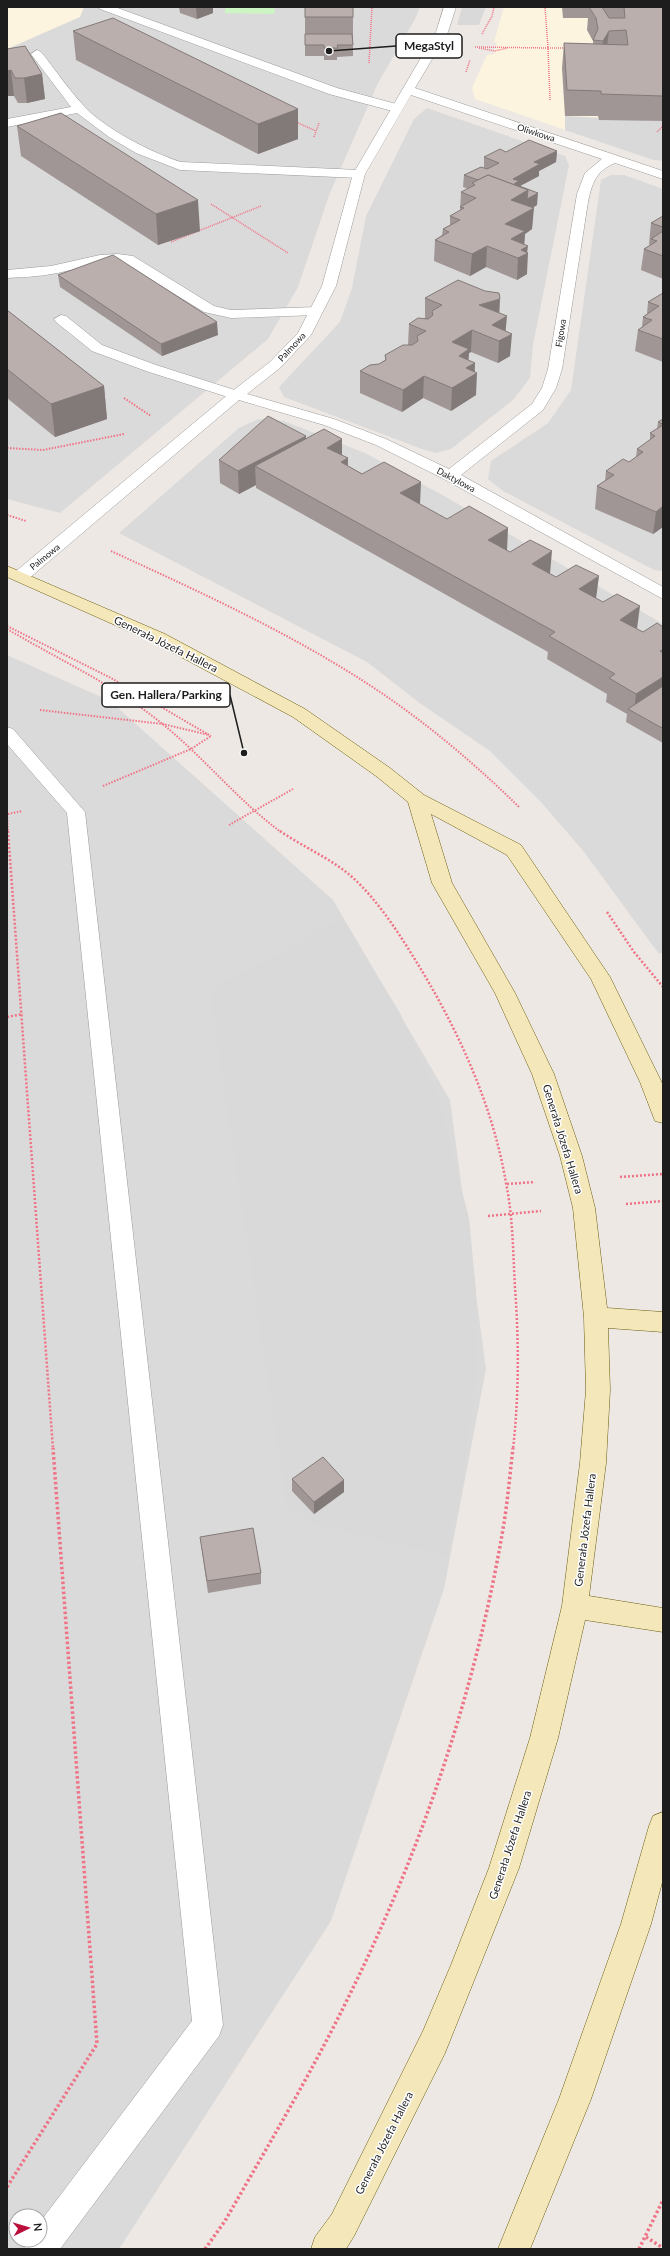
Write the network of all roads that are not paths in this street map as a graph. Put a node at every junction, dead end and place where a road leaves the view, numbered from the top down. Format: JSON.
{"nodes":[{"id":1,"x":104,"y":7,"type":"edge"},
{"id":2,"x":450,"y":7,"type":"edge"},
{"id":3,"x":37,"y":54,"type":"dead end"},
{"id":4,"x":408,"y":90,"type":"junction"},
{"id":5,"x":396,"y":108,"type":"junction"},
{"id":6,"x":79,"y":109,"type":"junction"},
{"id":7,"x":7,"y":123,"type":"edge"},
{"id":8,"x":613,"y":159,"type":"junction"},
{"id":9,"x":359,"y":174,"type":"junction"},
{"id":10,"x":663,"y":175,"type":"edge"},
{"id":11,"x":7,"y":274,"type":"edge"},
{"id":12,"x":317,"y":311,"type":"junction"},
{"id":13,"x":61,"y":319,"type":"dead end"},
{"id":14,"x":236,"y":395,"type":"junction"},
{"id":15,"x":450,"y":476,"type":"junction"},
{"id":16,"x":14,"y":573,"type":"edge"},
{"id":17,"x":663,"y":594,"type":"edge"},
{"id":18,"x":7,"y":733,"type":"edge"},
{"id":19,"x":416,"y":799,"type":"junction"},
{"id":20,"x":663,"y":1115,"type":"edge"},
{"id":21,"x":596,"y":1317,"type":"junction"},
{"id":22,"x":663,"y":1322,"type":"edge"},
{"id":23,"x":575,"y":1606,"type":"junction"},
{"id":24,"x":663,"y":1620,"type":"edge"},
{"id":25,"x":663,"y":1826,"type":"edge"},
{"id":26,"x":40,"y":2249,"type":"edge"},
{"id":27,"x":327,"y":2249,"type":"edge"},
{"id":28,"x":514,"y":2249,"type":"edge"}],
"edges":[{"from":1,"to":5,"type":"street"},
{"from":2,"to":4,"type":"street","name":"Palmowa"},
{"from":3,"to":6,"type":"street"},
{"from":4,"to":5,"type":"street","name":"Palmowa"},
{"from":4,"to":8,"type":"street","name":"Oliwkowa"},
{"from":5,"to":9,"type":"street","name":"Palmowa"},
{"from":6,"to":7,"type":"street"},
{"from":6,"to":9,"type":"street"},
{"from":8,"to":10,"type":"street","name":"Oliwkowa"},
{"from":8,"to":15,"type":"street","name":"Figowa"},
{"from":9,"to":12,"type":"street","name":"Palmowa"},
{"from":11,"to":12,"type":"street"},
{"from":12,"to":14,"type":"street","name":"Palmowa"},
{"from":13,"to":14,"type":"street","name":"Daktylowa"},
{"from":14,"to":15,"type":"street","name":"Daktylowa"},
{"from":14,"to":16,"type":"street","name":"Palmowa"},
{"from":15,"to":17,"type":"street","name":"Daktylowa"},
{"from":16,"to":19,"type":"main road","name":"Generała Józefa Hallera"},
{"from":18,"to":26,"type":"street"},
{"from":19,"to":20,"type":"main road","name":"Generała Józefa Hallera"},
{"from":19,"to":21,"type":"main road","name":"Generała Józefa Hallera"},
{"from":21,"to":22,"type":"main road"},
{"from":21,"to":23,"type":"main road","name":"Generała Józefa Hallera"},
{"from":23,"to":24,"type":"main road"},
{"from":23,"to":27,"type":"main road","name":"Generała Józefa Hallera"},
{"from":25,"to":28,"type":"main road"}]}
